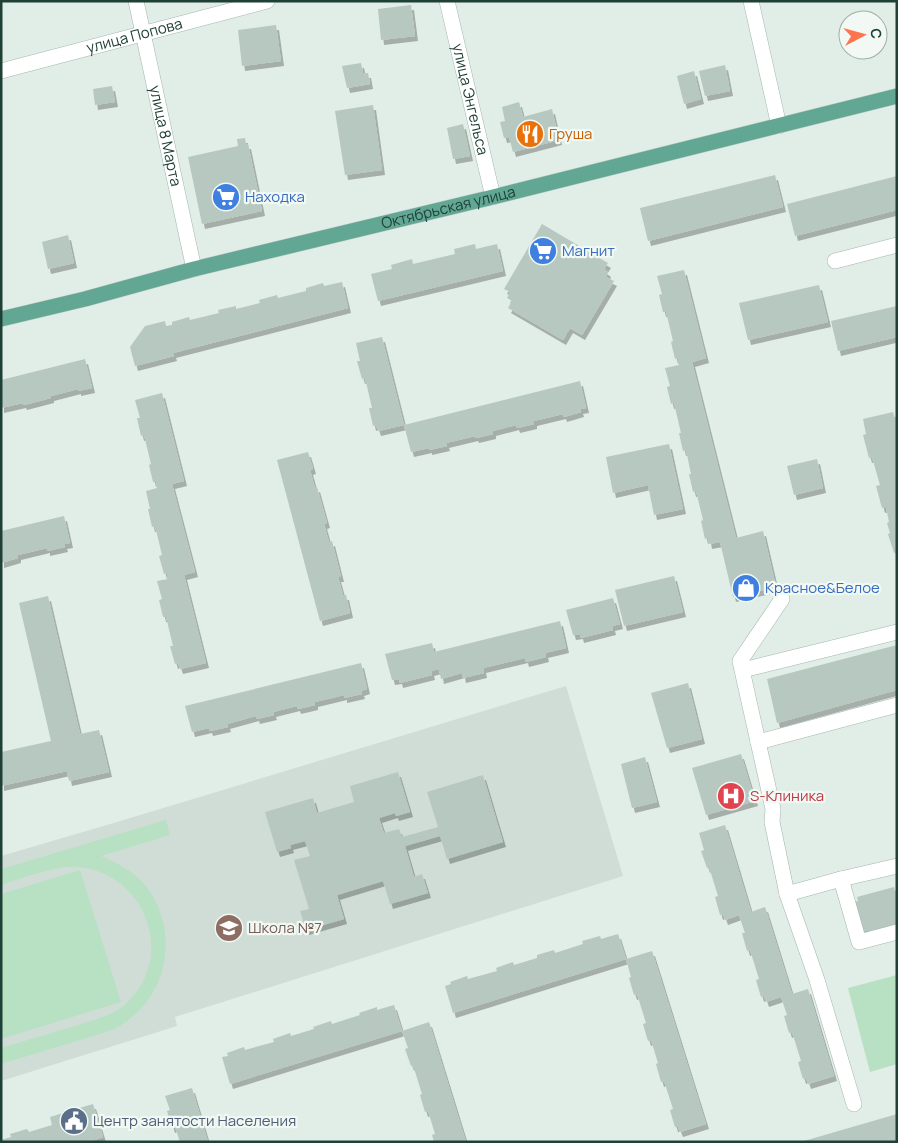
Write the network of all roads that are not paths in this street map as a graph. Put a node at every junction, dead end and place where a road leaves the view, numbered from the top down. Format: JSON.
{"nodes":[{"id":1,"x":136,"y":1,"type":"edge"},
{"id":2,"x":267,"y":1,"type":"edge"},
{"id":3,"x":447,"y":1,"type":"edge"},
{"id":4,"x":750,"y":1,"type":"edge"},
{"id":5,"x":143,"y":33,"type":"junction"},
{"id":6,"x":1,"y":71,"type":"edge"},
{"id":7,"x":897,"y":96,"type":"edge"},
{"id":8,"x":779,"y":126,"type":"junction"},
{"id":9,"x":493,"y":197,"type":"junction"},
{"id":10,"x":897,"y":245,"type":"edge"},
{"id":11,"x":835,"y":261,"type":"dead end"},
{"id":12,"x":194,"y":269,"type":"junction"},
{"id":13,"x":1,"y":320,"type":"edge"},
{"id":14,"x":782,"y":599,"type":"dead end"},
{"id":15,"x":897,"y":632,"type":"edge"},
{"id":16,"x":742,"y":670,"type":"junction"},
{"id":17,"x":897,"y":705,"type":"edge"},
{"id":18,"x":758,"y":742,"type":"junction"},
{"id":19,"x":897,"y":866,"type":"edge"},
{"id":20,"x":841,"y":879,"type":"junction"},
{"id":21,"x":787,"y":894,"type":"junction"},
{"id":22,"x":897,"y":932,"type":"edge"},
{"id":23,"x":854,"y":1104,"type":"dead end"}],
"edges":[{"from":1,"to":5,"type":"street","name":"улица 8 Марта"},
{"from":2,"to":5,"type":"street","name":"улица Попова"},
{"from":3,"to":9,"type":"street","name":"улица Энгельса"},
{"from":4,"to":8,"type":"street"},
{"from":5,"to":6,"type":"street","name":"улица Попова"},
{"from":5,"to":12,"type":"street","name":"улица 8 Марта"},
{"from":7,"to":8,"type":"main road","name":"Октябрьская улица"},
{"from":8,"to":9,"type":"main road","name":"Октябрьская улица"},
{"from":9,"to":12,"type":"main road","name":"Октябрьская улица"},
{"from":10,"to":11,"type":"street"},
{"from":12,"to":13,"type":"main road","name":"Октябрьская улица"},
{"from":14,"to":16,"type":"street"},
{"from":15,"to":16,"type":"street"},
{"from":16,"to":18,"type":"street"},
{"from":17,"to":18,"type":"street"},
{"from":18,"to":21,"type":"street"},
{"from":19,"to":20,"type":"street"},
{"from":20,"to":21,"type":"street"},
{"from":20,"to":22,"type":"street"},
{"from":21,"to":23,"type":"street"}]}
